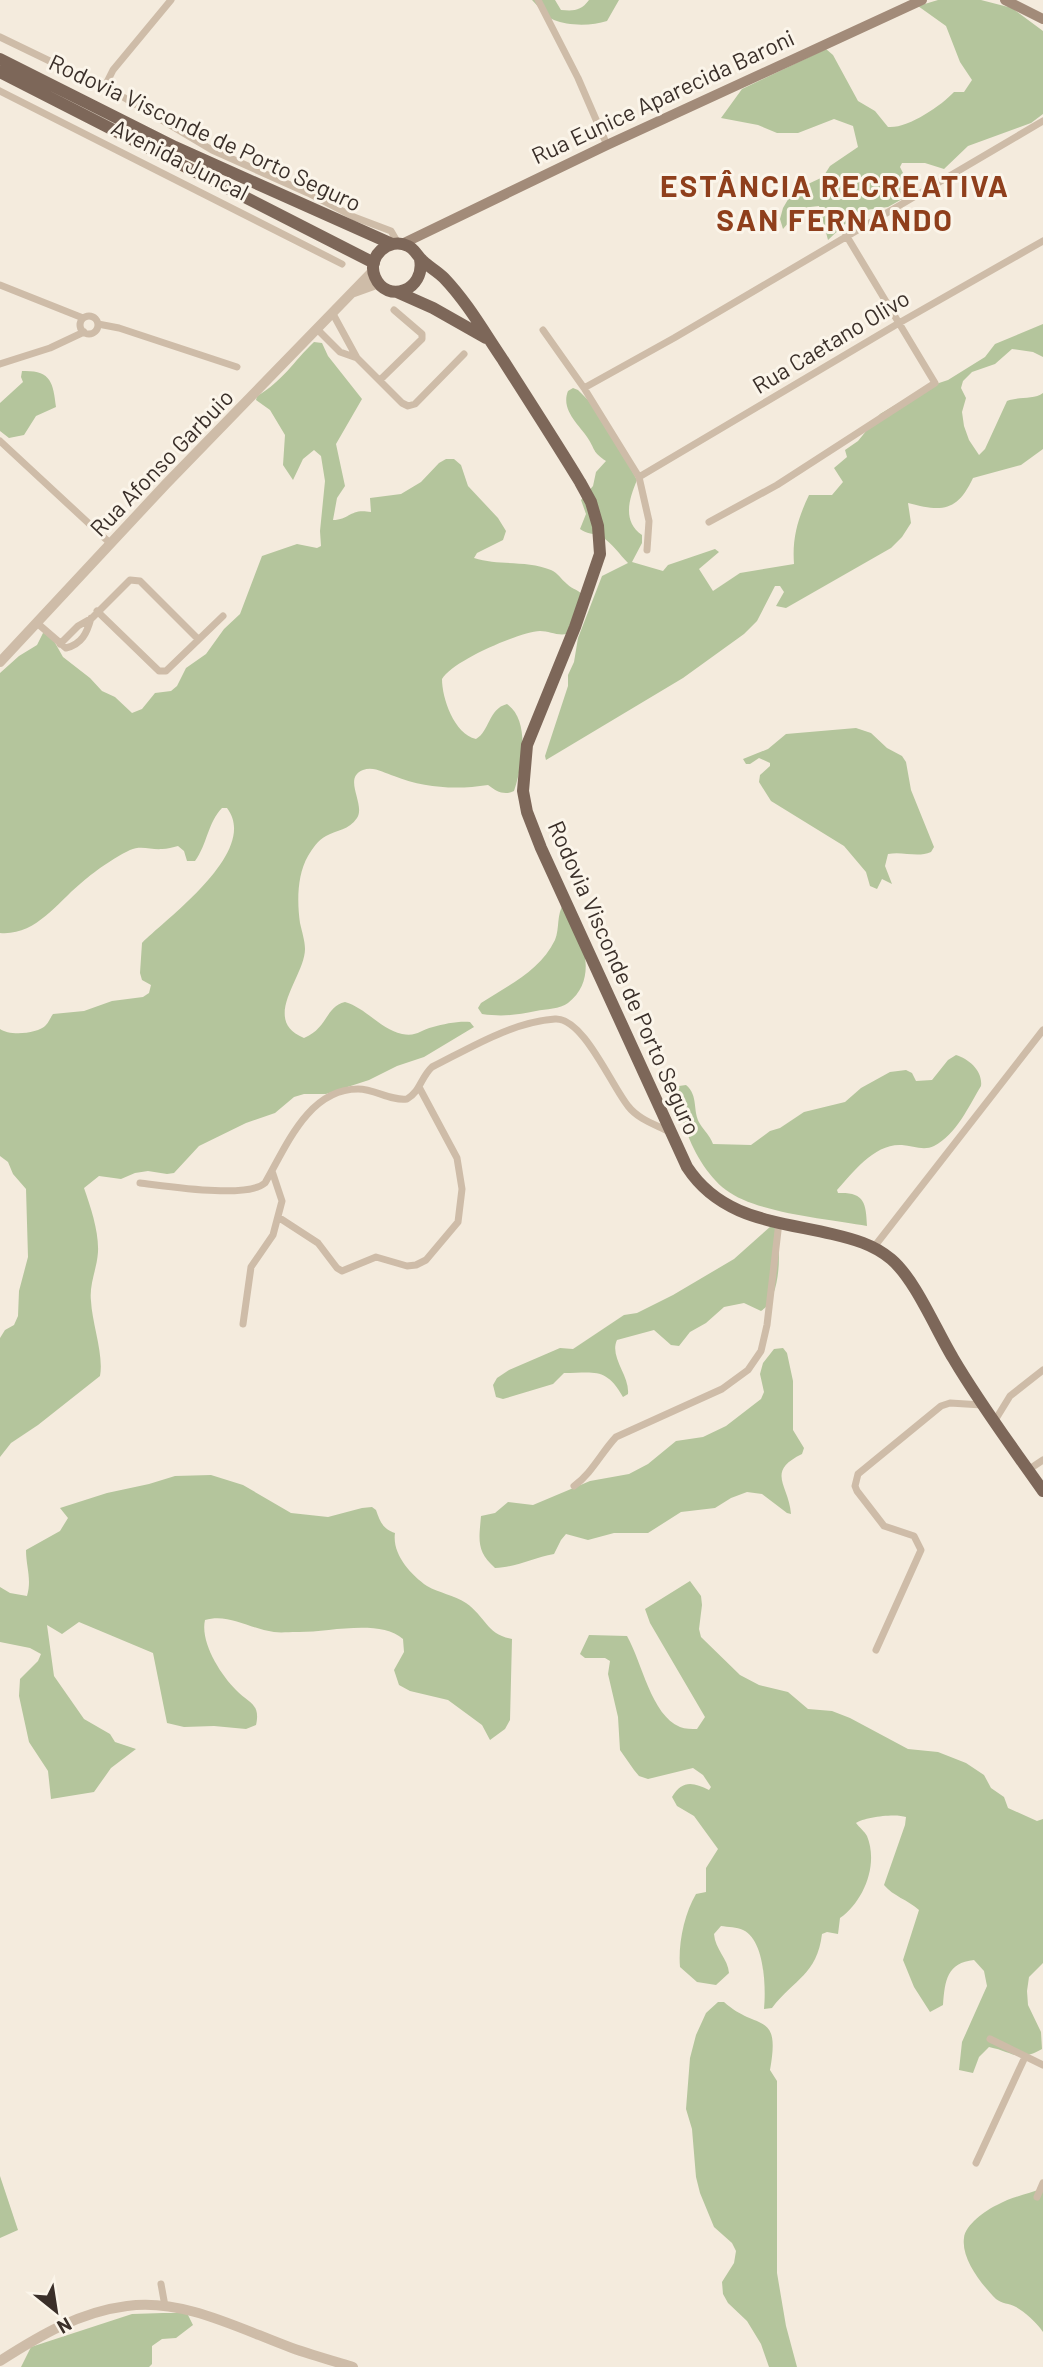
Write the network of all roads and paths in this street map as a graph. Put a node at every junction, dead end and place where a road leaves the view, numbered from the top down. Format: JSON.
{"nodes":[{"id":1,"x":171,"y":0,"type":"edge"},
{"id":2,"x":537,"y":0,"type":"edge"},
{"id":3,"x":922,"y":0,"type":"edge"},
{"id":4,"x":1005,"y":0,"type":"edge"},
{"id":5,"x":1043,"y":19,"type":"edge"},
{"id":6,"x":0,"y":37,"type":"edge"},
{"id":7,"x":0,"y":59,"type":"edge"},
{"id":8,"x":0,"y":72,"type":"edge"},
{"id":9,"x":104,"y":88,"type":"junction"},
{"id":10,"x":0,"y":91,"type":"edge"},
{"id":11,"x":1042,"y":123,"type":"edge"},
{"id":12,"x":607,"y":145,"type":"junction"},
{"id":13,"x":846,"y":235,"type":"junction"},
{"id":14,"x":1043,"y":241,"type":"edge"},
{"id":15,"x":405,"y":248,"type":"junction"},
{"id":16,"x":342,"y":264,"type":"dead end"},
{"id":17,"x":374,"y":267,"type":"junction"},
{"id":18,"x":379,"y":283,"type":"junction"},
{"id":19,"x":0,"y":285,"type":"edge"},
{"id":20,"x":353,"y":292,"type":"junction"},
{"id":21,"x":396,"y":292,"type":"junction"},
{"id":22,"x":394,"y":310,"type":"dead end"},
{"id":23,"x":333,"y":313,"type":"junction"},
{"id":24,"x":83,"y":318,"type":"junction"},
{"id":25,"x":899,"y":323,"type":"junction"},
{"id":26,"x":98,"y":324,"type":"junction"},
{"id":27,"x":317,"y":330,"type":"junction"},
{"id":28,"x":543,"y":330,"type":"dead end"},
{"id":29,"x":84,"y":332,"type":"junction"},
{"id":30,"x":489,"y":340,"type":"junction"},
{"id":31,"x":464,"y":354,"type":"dead end"},
{"id":32,"x":357,"y":358,"type":"junction"},
{"id":33,"x":0,"y":364,"type":"edge"},
{"id":34,"x":237,"y":367,"type":"dead end"},
{"id":35,"x":380,"y":380,"type":"junction"},
{"id":36,"x":584,"y":388,"type":"junction"},
{"id":37,"x":0,"y":441,"type":"edge"},
{"id":38,"x":639,"y":477,"type":"junction"},
{"id":39,"x":709,"y":522,"type":"dead end"},
{"id":40,"x":111,"y":544,"type":"junction"},
{"id":41,"x":647,"y":550,"type":"dead end"},
{"id":42,"x":97,"y":611,"type":"junction"},
{"id":43,"x":223,"y":616,"type":"dead end"},
{"id":44,"x":92,"y":618,"type":"junction"},
{"id":45,"x":37,"y":623,"type":"junction"},
{"id":46,"x":198,"y":639,"type":"junction"},
{"id":47,"x":60,"y":644,"type":"junction"},
{"id":48,"x":0,"y":662,"type":"edge"},
{"id":49,"x":1043,"y":1030,"type":"edge"},
{"id":50,"x":419,"y":1087,"type":"junction"},
{"id":51,"x":669,"y":1131,"type":"junction"},
{"id":52,"x":272,"y":1171,"type":"junction"},
{"id":53,"x":140,"y":1184,"type":"dead end"},
{"id":54,"x":278,"y":1217,"type":"junction"},
{"id":55,"x":779,"y":1222,"type":"junction"},
{"id":56,"x":874,"y":1247,"type":"junction"},
{"id":57,"x":243,"y":1324,"type":"dead end"},
{"id":58,"x":1043,"y":1370,"type":"edge"},
{"id":59,"x":982,"y":1405,"type":"junction"},
{"id":60,"x":994,"y":1423,"type":"junction"},
{"id":61,"x":1043,"y":1460,"type":"edge"},
{"id":62,"x":1028,"y":1470,"type":"junction"},
{"id":63,"x":574,"y":1486,"type":"dead end"},
{"id":64,"x":1043,"y":1491,"type":"edge"},
{"id":65,"x":876,"y":1650,"type":"dead end"},
{"id":66,"x":990,"y":2039,"type":"dead end"},
{"id":67,"x":1024,"y":2057,"type":"junction"},
{"id":68,"x":1043,"y":2065,"type":"edge"},
{"id":69,"x":976,"y":2163,"type":"dead end"},
{"id":70,"x":1043,"y":2183,"type":"edge"},
{"id":71,"x":1037,"y":2197,"type":"dead end"},
{"id":72,"x":161,"y":2284,"type":"dead end"},
{"id":73,"x":165,"y":2306,"type":"junction"},
{"id":74,"x":0,"y":2361,"type":"edge"},
{"id":75,"x":353,"y":2367,"type":"edge"}],
"edges":[{"from":1,"to":9,"type":"street"},
{"from":2,"to":12,"type":"street"},
{"from":3,"to":12,"type":"main road","name":"Rua Eunice Aparecida Baroni"},
{"from":4,"to":5,"type":"main road"},
{"from":6,"to":9,"type":"street"},
{"from":7,"to":15,"type":"main road","name":"Rodovia Visconde de Porto Seguro"},
{"from":8,"to":17,"type":"main road","name":"Rodovia Visconde de Porto Seguro"},
{"from":9,"to":15,"type":"street"},
{"from":10,"to":16,"type":"street","name":"Avenida Juncal"},
{"from":11,"to":13,"type":"street"},
{"from":12,"to":15,"type":"main road","name":"Rua Eunice Aparecida Baroni"},
{"from":13,"to":25,"type":"street"},
{"from":13,"to":36,"type":"street"},
{"from":14,"to":25,"type":"street","name":"Rua Caetano Olivo"},
{"from":15,"to":17,"type":"main road"},
{"from":15,"to":21,"type":"main road"},
{"from":15,"to":30,"type":"main road","name":"Rodovia Visconde de Porto Seguro"},
{"from":17,"to":18,"type":"main road"},
{"from":17,"to":20,"type":"street","name":"Rua Afonso Garbuio"},
{"from":18,"to":20,"type":"street","name":"Rua Afonso Garbuio"},
{"from":18,"to":21,"type":"main road"},
{"from":19,"to":24,"type":"street"},
{"from":20,"to":23,"type":"street","name":"Rua Afonso Garbuio"},
{"from":21,"to":30,"type":"main road","name":"Rodovia Visconde de Porto Seguro"},
{"from":22,"to":35,"type":"street"},
{"from":23,"to":27,"type":"street","name":"Rua Afonso Garbuio"},
{"from":23,"to":32,"type":"street"},
{"from":24,"to":26,"type":"street"},
{"from":24,"to":29,"type":"street"},
{"from":25,"to":38,"type":"street","name":"Rua Caetano Olivo"},
{"from":25,"to":39,"type":"street"},
{"from":26,"to":29,"type":"street"},
{"from":26,"to":34,"type":"street"},
{"from":27,"to":32,"type":"street"},
{"from":27,"to":40,"type":"street","name":"Rua Afonso Garbuio"},
{"from":28,"to":36,"type":"street"},
{"from":29,"to":33,"type":"street"},
{"from":30,"to":51,"type":"main road","name":"Rodovia Visconde de Porto Seguro"},
{"from":31,"to":35,"type":"street"},
{"from":32,"to":35,"type":"street"},
{"from":36,"to":38,"type":"street"},
{"from":37,"to":40,"type":"street"},
{"from":38,"to":41,"type":"street"},
{"from":40,"to":45,"type":"street","name":"Rua Afonso Garbuio"},
{"from":42,"to":44,"type":"street"},
{"from":42,"to":46,"type":"street"},
{"from":42,"to":46,"type":"street"},
{"from":43,"to":46,"type":"street"},
{"from":44,"to":47,"type":"street"},
{"from":44,"to":47,"type":"street"},
{"from":45,"to":47,"type":"street"},
{"from":45,"to":48,"type":"street","name":"Rua Afonso Garbuio"},
{"from":49,"to":56,"type":"street"},
{"from":50,"to":51,"type":"street"},
{"from":50,"to":52,"type":"street"},
{"from":50,"to":54,"type":"street"},
{"from":51,"to":55,"type":"main road","name":"Rodovia Visconde de Porto Seguro"},
{"from":52,"to":53,"type":"street"},
{"from":52,"to":54,"type":"street"},
{"from":54,"to":57,"type":"street"},
{"from":55,"to":56,"type":"main road","name":"Rodovia Visconde de Porto Seguro"},
{"from":55,"to":63,"type":"street"},
{"from":56,"to":59,"type":"main road","name":"Rodovia Visconde de Porto Seguro"},
{"from":58,"to":60,"type":"street"},
{"from":59,"to":60,"type":"main road","name":"Rodovia Visconde de Porto Seguro"},
{"from":59,"to":65,"type":"street"},
{"from":60,"to":62,"type":"main road","name":"Rodovia Visconde de Porto Seguro"},
{"from":61,"to":62,"type":"street"},
{"from":62,"to":64,"type":"main road","name":"Rodovia Visconde de Porto Seguro"},
{"from":66,"to":67,"type":"street"},
{"from":67,"to":68,"type":"street"},
{"from":67,"to":69,"type":"street"},
{"from":70,"to":71,"type":"street"},
{"from":72,"to":73,"type":"street"},
{"from":73,"to":74,"type":"street"},
{"from":73,"to":75,"type":"street"}]}
